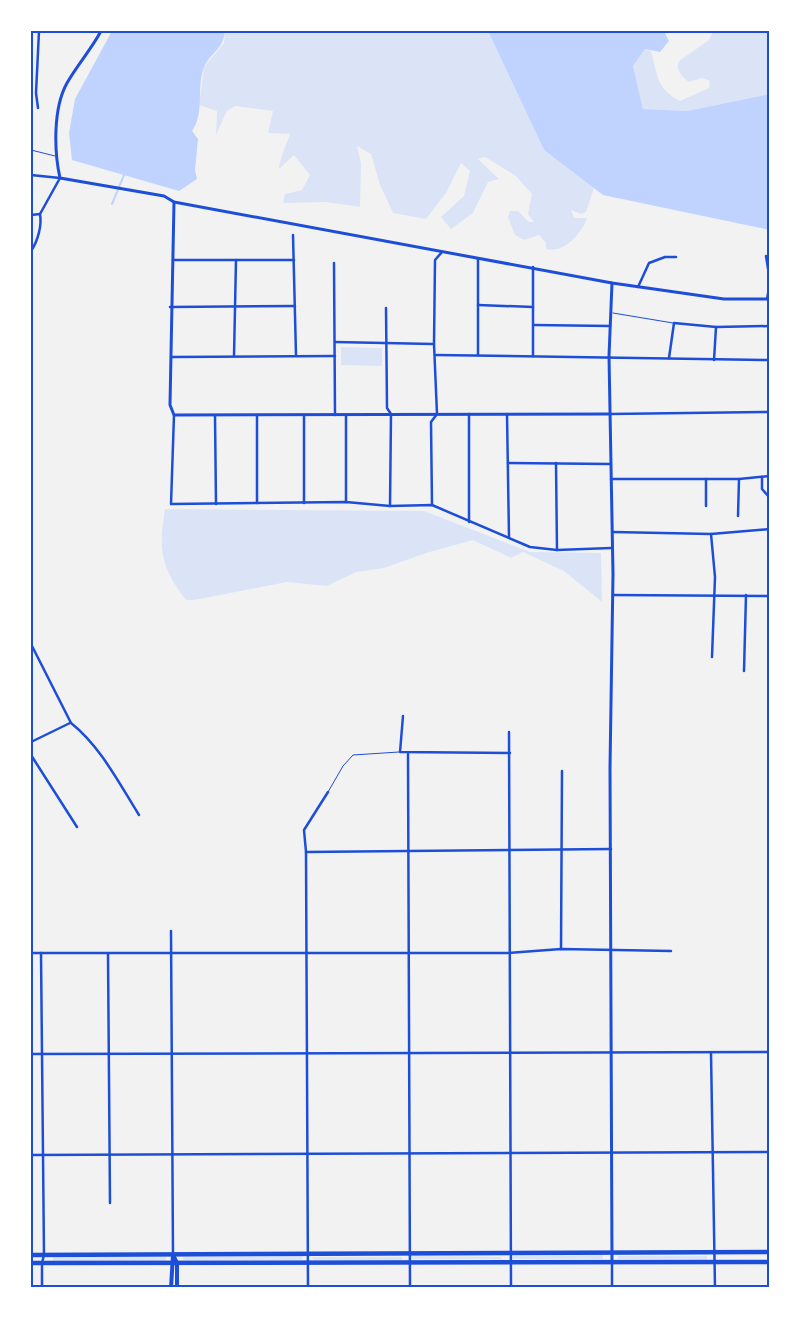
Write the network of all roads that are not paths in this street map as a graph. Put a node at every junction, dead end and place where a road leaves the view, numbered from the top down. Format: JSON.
{"nodes":[{"id":1,"x":39,"y":31,"type":"edge"},
{"id":2,"x":100,"y":31,"type":"edge"},
{"id":3,"x":38,"y":108,"type":"dead end"},
{"id":4,"x":31,"y":150,"type":"edge"},
{"id":5,"x":55,"y":156,"type":"junction"},
{"id":6,"x":31,"y":175,"type":"edge"},
{"id":7,"x":60,"y":178,"type":"junction"},
{"id":8,"x":174,"y":202,"type":"junction"},
{"id":9,"x":31,"y":214,"type":"edge"},
{"id":10,"x":40,"y":214,"type":"junction"},
{"id":11,"x":293,"y":235,"type":"dead end"},
{"id":12,"x":31,"y":251,"type":"edge"},
{"id":13,"x":443,"y":251,"type":"junction"},
{"id":14,"x":766,"y":256,"type":"dead end"},
{"id":15,"x":676,"y":257,"type":"dead end"},
{"id":16,"x":478,"y":258,"type":"junction"},
{"id":17,"x":172,"y":260,"type":"junction"},
{"id":18,"x":236,"y":260,"type":"junction"},
{"id":19,"x":294,"y":260,"type":"junction"},
{"id":20,"x":334,"y":263,"type":"dead end"},
{"id":21,"x":533,"y":267,"type":"junction"},
{"id":22,"x":770,"y":282,"type":"edge"},
{"id":23,"x":612,"y":283,"type":"junction"},
{"id":24,"x":638,"y":287,"type":"junction"},
{"id":25,"x":768,"y":299,"type":"edge"},
{"id":26,"x":235,"y":306,"type":"junction"},
{"id":27,"x":295,"y":306,"type":"junction"},
{"id":28,"x":478,"y":306,"type":"junction"},
{"id":29,"x":170,"y":307,"type":"junction"},
{"id":30,"x":533,"y":307,"type":"junction"},
{"id":31,"x":386,"y":308,"type":"dead end"},
{"id":32,"x":610,"y":312,"type":"junction"},
{"id":33,"x":674,"y":323,"type":"junction"},
{"id":34,"x":533,"y":325,"type":"junction"},
{"id":35,"x":610,"y":326,"type":"junction"},
{"id":36,"x":770,"y":326,"type":"edge"},
{"id":37,"x":716,"y":327,"type":"junction"},
{"id":38,"x":335,"y":342,"type":"junction"},
{"id":39,"x":386,"y":342,"type":"junction"},
{"id":40,"x":434,"y":344,"type":"junction"},
{"id":41,"x":296,"y":355,"type":"junction"},
{"id":42,"x":436,"y":355,"type":"junction"},
{"id":43,"x":478,"y":355,"type":"junction"},
{"id":44,"x":234,"y":356,"type":"junction"},
{"id":45,"x":335,"y":356,"type":"junction"},
{"id":46,"x":533,"y":356,"type":"junction"},
{"id":47,"x":609,"y":356,"type":"junction"},
{"id":48,"x":172,"y":357,"type":"junction"},
{"id":49,"x":669,"y":358,"type":"junction"},
{"id":50,"x":714,"y":360,"type":"junction"},
{"id":51,"x":770,"y":360,"type":"edge"},
{"id":52,"x":770,"y":412,"type":"edge"},
{"id":53,"x":335,"y":414,"type":"junction"},
{"id":54,"x":391,"y":414,"type":"junction"},
{"id":55,"x":437,"y":414,"type":"junction"},
{"id":56,"x":469,"y":414,"type":"junction"},
{"id":57,"x":508,"y":414,"type":"junction"},
{"id":58,"x":610,"y":414,"type":"junction"},
{"id":59,"x":174,"y":415,"type":"junction"},
{"id":60,"x":257,"y":415,"type":"junction"},
{"id":61,"x":304,"y":415,"type":"junction"},
{"id":62,"x":346,"y":415,"type":"junction"},
{"id":63,"x":215,"y":416,"type":"junction"},
{"id":64,"x":508,"y":463,"type":"junction"},
{"id":65,"x":556,"y":463,"type":"junction"},
{"id":66,"x":610,"y":464,"type":"junction"},
{"id":67,"x":770,"y":476,"type":"edge"},
{"id":68,"x":762,"y":477,"type":"junction"},
{"id":69,"x":610,"y":479,"type":"junction"},
{"id":70,"x":706,"y":479,"type":"junction"},
{"id":71,"x":739,"y":479,"type":"junction"},
{"id":72,"x":770,"y":498,"type":"edge"},
{"id":73,"x":346,"y":502,"type":"junction"},
{"id":74,"x":257,"y":503,"type":"junction"},
{"id":75,"x":304,"y":503,"type":"junction"},
{"id":76,"x":216,"y":504,"type":"junction"},
{"id":77,"x":432,"y":505,"type":"junction"},
{"id":78,"x":390,"y":506,"type":"junction"},
{"id":79,"x":706,"y":506,"type":"dead end"},
{"id":80,"x":738,"y":516,"type":"dead end"},
{"id":81,"x":469,"y":522,"type":"junction"},
{"id":82,"x":770,"y":529,"type":"edge"},
{"id":83,"x":611,"y":532,"type":"junction"},
{"id":84,"x":711,"y":534,"type":"junction"},
{"id":85,"x":509,"y":537,"type":"junction"},
{"id":86,"x":611,"y":548,"type":"junction"},
{"id":87,"x":557,"y":550,"type":"junction"},
{"id":88,"x":714,"y":594,"type":"junction"},
{"id":89,"x":613,"y":595,"type":"junction"},
{"id":90,"x":746,"y":595,"type":"junction"},
{"id":91,"x":770,"y":596,"type":"edge"},
{"id":92,"x":31,"y":644,"type":"edge"},
{"id":93,"x":712,"y":657,"type":"dead end"},
{"id":94,"x":744,"y":671,"type":"dead end"},
{"id":95,"x":402,"y":716,"type":"dead end"},
{"id":96,"x":71,"y":723,"type":"junction"},
{"id":97,"x":509,"y":732,"type":"dead end"},
{"id":98,"x":31,"y":742,"type":"edge"},
{"id":99,"x":400,"y":752,"type":"junction"},
{"id":100,"x":510,"y":752,"type":"junction"},
{"id":101,"x":408,"y":754,"type":"junction"},
{"id":102,"x":31,"y":755,"type":"edge"},
{"id":103,"x":562,"y":771,"type":"dead end"},
{"id":104,"x":328,"y":792,"type":"joint"},
{"id":105,"x":139,"y":815,"type":"dead end"},
{"id":106,"x":77,"y":827,"type":"dead end"},
{"id":107,"x":611,"y":849,"type":"junction"},
{"id":108,"x":510,"y":850,"type":"junction"},
{"id":109,"x":560,"y":850,"type":"junction"},
{"id":110,"x":408,"y":851,"type":"junction"},
{"id":111,"x":306,"y":852,"type":"junction"},
{"id":112,"x":171,"y":931,"type":"dead end"},
{"id":113,"x":560,"y":949,"type":"junction"},
{"id":114,"x":612,"y":949,"type":"junction"},
{"id":115,"x":671,"y":951,"type":"dead end"},
{"id":116,"x":306,"y":952,"type":"junction"},
{"id":117,"x":31,"y":953,"type":"edge"},
{"id":118,"x":41,"y":953,"type":"junction"},
{"id":119,"x":408,"y":953,"type":"junction"},
{"id":120,"x":508,"y":953,"type":"junction"},
{"id":121,"x":108,"y":954,"type":"junction"},
{"id":122,"x":172,"y":954,"type":"junction"},
{"id":123,"x":510,"y":1051,"type":"junction"},
{"id":124,"x":173,"y":1052,"type":"junction"},
{"id":125,"x":306,"y":1052,"type":"junction"},
{"id":126,"x":410,"y":1052,"type":"junction"},
{"id":127,"x":611,"y":1052,"type":"junction"},
{"id":128,"x":711,"y":1052,"type":"junction"},
{"id":129,"x":770,"y":1052,"type":"edge"},
{"id":130,"x":31,"y":1054,"type":"edge"},
{"id":131,"x":43,"y":1054,"type":"junction"},
{"id":132,"x":108,"y":1054,"type":"junction"},
{"id":133,"x":411,"y":1152,"type":"junction"},
{"id":134,"x":510,"y":1152,"type":"junction"},
{"id":135,"x":713,"y":1152,"type":"junction"},
{"id":136,"x":770,"y":1152,"type":"edge"},
{"id":137,"x":173,"y":1153,"type":"junction"},
{"id":138,"x":611,"y":1153,"type":"junction"},
{"id":139,"x":110,"y":1154,"type":"junction"},
{"id":140,"x":307,"y":1154,"type":"junction"},
{"id":141,"x":31,"y":1155,"type":"edge"},
{"id":142,"x":43,"y":1155,"type":"junction"},
{"id":143,"x":110,"y":1202,"type":"dead end"},
{"id":144,"x":713,"y":1252,"type":"junction"},
{"id":145,"x":770,"y":1252,"type":"edge"},
{"id":146,"x":308,"y":1253,"type":"junction"},
{"id":147,"x":511,"y":1253,"type":"junction"},
{"id":148,"x":612,"y":1253,"type":"junction"},
{"id":149,"x":31,"y":1254,"type":"edge"},
{"id":150,"x":410,"y":1254,"type":"junction"},
{"id":151,"x":44,"y":1255,"type":"junction"},
{"id":152,"x":173,"y":1255,"type":"junction"},
{"id":153,"x":511,"y":1261,"type":"junction"},
{"id":154,"x":308,"y":1262,"type":"junction"},
{"id":155,"x":410,"y":1262,"type":"junction"},
{"id":156,"x":612,"y":1262,"type":"junction"},
{"id":157,"x":714,"y":1262,"type":"junction"},
{"id":158,"x":770,"y":1262,"type":"edge"},
{"id":159,"x":31,"y":1263,"type":"edge"},
{"id":160,"x":42,"y":1263,"type":"junction"},
{"id":161,"x":174,"y":1263,"type":"junction"},
{"id":162,"x":42,"y":1288,"type":"edge"},
{"id":163,"x":171,"y":1288,"type":"edge"},
{"id":164,"x":177,"y":1288,"type":"edge"},
{"id":165,"x":308,"y":1288,"type":"edge"},
{"id":166,"x":410,"y":1288,"type":"edge"},
{"id":167,"x":511,"y":1288,"type":"edge"},
{"id":168,"x":612,"y":1288,"type":"edge"},
{"id":169,"x":715,"y":1288,"type":"edge"}],
"edges":[{"from":1,"to":3,"type":"street"},
{"from":2,"to":5,"type":"street"},
{"from":4,"to":5,"type":"lane"},
{"from":5,"to":7,"type":"street"},
{"from":6,"to":7,"type":"street"},
{"from":7,"to":8,"type":"street"},
{"from":7,"to":10,"type":"street"},
{"from":8,"to":13,"type":"street"},
{"from":8,"to":17,"type":"street"},
{"from":9,"to":10,"type":"street"},
{"from":10,"to":12,"type":"street"},
{"from":11,"to":19,"type":"street"},
{"from":13,"to":16,"type":"street"},
{"from":13,"to":40,"type":"street"},
{"from":14,"to":22,"type":"street"},
{"from":15,"to":24,"type":"street"},
{"from":16,"to":21,"type":"street"},
{"from":16,"to":28,"type":"street"},
{"from":17,"to":18,"type":"street"},
{"from":17,"to":29,"type":"street"},
{"from":18,"to":19,"type":"street"},
{"from":18,"to":26,"type":"street"},
{"from":19,"to":27,"type":"street"},
{"from":20,"to":38,"type":"street"},
{"from":21,"to":23,"type":"street"},
{"from":21,"to":30,"type":"street"},
{"from":22,"to":25,"type":"street"},
{"from":23,"to":24,"type":"street"},
{"from":23,"to":32,"type":"street"},
{"from":24,"to":25,"type":"street"},
{"from":26,"to":27,"type":"street"},
{"from":26,"to":29,"type":"street"},
{"from":26,"to":44,"type":"street"},
{"from":27,"to":41,"type":"street"},
{"from":28,"to":30,"type":"street"},
{"from":28,"to":43,"type":"street"},
{"from":29,"to":48,"type":"street"},
{"from":30,"to":34,"type":"street"},
{"from":31,"to":39,"type":"street"},
{"from":32,"to":33,"type":"lane"},
{"from":32,"to":35,"type":"street"},
{"from":33,"to":37,"type":"street"},
{"from":33,"to":49,"type":"street"},
{"from":34,"to":35,"type":"street"},
{"from":34,"to":46,"type":"street"},
{"from":35,"to":47,"type":"street"},
{"from":36,"to":37,"type":"street"},
{"from":37,"to":50,"type":"street"},
{"from":38,"to":39,"type":"street"},
{"from":38,"to":45,"type":"street"},
{"from":39,"to":40,"type":"street"},
{"from":39,"to":54,"type":"street"},
{"from":40,"to":42,"type":"street"},
{"from":41,"to":44,"type":"street"},
{"from":41,"to":45,"type":"street"},
{"from":42,"to":43,"type":"street"},
{"from":42,"to":55,"type":"street"},
{"from":43,"to":46,"type":"street"},
{"from":44,"to":48,"type":"street"},
{"from":45,"to":53,"type":"street"},
{"from":46,"to":47,"type":"street"},
{"from":47,"to":49,"type":"street"},
{"from":47,"to":58,"type":"street"},
{"from":48,"to":59,"type":"street"},
{"from":49,"to":50,"type":"street"},
{"from":50,"to":51,"type":"street"},
{"from":52,"to":58,"type":"street"},
{"from":53,"to":61,"type":"street"},
{"from":53,"to":62,"type":"street"},
{"from":54,"to":55,"type":"street"},
{"from":54,"to":62,"type":"street"},
{"from":54,"to":78,"type":"street"},
{"from":55,"to":56,"type":"street"},
{"from":55,"to":77,"type":"street"},
{"from":56,"to":57,"type":"street"},
{"from":56,"to":81,"type":"street"},
{"from":57,"to":58,"type":"street"},
{"from":57,"to":64,"type":"street"},
{"from":58,"to":66,"type":"street"},
{"from":59,"to":63,"type":"street"},
{"from":59,"to":76,"type":"street"},
{"from":60,"to":61,"type":"street"},
{"from":60,"to":63,"type":"street"},
{"from":60,"to":74,"type":"street"},
{"from":61,"to":75,"type":"street"},
{"from":62,"to":73,"type":"street"},
{"from":63,"to":76,"type":"street"},
{"from":64,"to":65,"type":"street"},
{"from":64,"to":85,"type":"street"},
{"from":65,"to":66,"type":"street"},
{"from":65,"to":87,"type":"street"},
{"from":66,"to":69,"type":"street"},
{"from":67,"to":68,"type":"street"},
{"from":68,"to":71,"type":"street"},
{"from":68,"to":72,"type":"street"},
{"from":69,"to":70,"type":"street"},
{"from":69,"to":83,"type":"street"},
{"from":70,"to":71,"type":"street"},
{"from":70,"to":79,"type":"street"},
{"from":71,"to":80,"type":"street"},
{"from":73,"to":75,"type":"street"},
{"from":73,"to":78,"type":"street"},
{"from":74,"to":75,"type":"street"},
{"from":74,"to":76,"type":"street"},
{"from":77,"to":78,"type":"street"},
{"from":77,"to":81,"type":"street"},
{"from":81,"to":85,"type":"street"},
{"from":82,"to":84,"type":"street"},
{"from":83,"to":84,"type":"street"},
{"from":83,"to":86,"type":"street"},
{"from":84,"to":88,"type":"street"},
{"from":85,"to":87,"type":"street"},
{"from":86,"to":87,"type":"street"},
{"from":86,"to":89,"type":"street"},
{"from":88,"to":89,"type":"street"},
{"from":88,"to":90,"type":"street"},
{"from":88,"to":93,"type":"street"},
{"from":89,"to":107,"type":"street"},
{"from":90,"to":91,"type":"street"},
{"from":90,"to":94,"type":"street"},
{"from":92,"to":96,"type":"street"},
{"from":95,"to":99,"type":"street"},
{"from":96,"to":98,"type":"street"},
{"from":96,"to":105,"type":"street"},
{"from":97,"to":100,"type":"street"},
{"from":99,"to":101,"type":"street"},
{"from":99,"to":104,"type":"lane"},
{"from":100,"to":101,"type":"street"},
{"from":100,"to":108,"type":"street"},
{"from":101,"to":110,"type":"street"},
{"from":102,"to":106,"type":"street"},
{"from":103,"to":109,"type":"street"},
{"from":104,"to":111,"type":"street"},
{"from":107,"to":109,"type":"street"},
{"from":107,"to":114,"type":"street"},
{"from":108,"to":109,"type":"street"},
{"from":108,"to":110,"type":"street"},
{"from":108,"to":120,"type":"street"},
{"from":109,"to":113,"type":"street"},
{"from":110,"to":111,"type":"street"},
{"from":110,"to":119,"type":"street"},
{"from":111,"to":116,"type":"street"},
{"from":112,"to":122,"type":"street"},
{"from":113,"to":114,"type":"street"},
{"from":113,"to":120,"type":"street"},
{"from":114,"to":115,"type":"street"},
{"from":114,"to":127,"type":"street"},
{"from":116,"to":119,"type":"street"},
{"from":116,"to":122,"type":"street"},
{"from":116,"to":125,"type":"street"},
{"from":117,"to":118,"type":"street"},
{"from":118,"to":121,"type":"street"},
{"from":118,"to":131,"type":"street"},
{"from":119,"to":120,"type":"street"},
{"from":119,"to":126,"type":"street"},
{"from":120,"to":123,"type":"street"},
{"from":121,"to":122,"type":"street"},
{"from":121,"to":132,"type":"street"},
{"from":122,"to":124,"type":"street"},
{"from":123,"to":126,"type":"street"},
{"from":123,"to":127,"type":"street"},
{"from":123,"to":134,"type":"street"},
{"from":124,"to":125,"type":"street"},
{"from":124,"to":132,"type":"street"},
{"from":124,"to":137,"type":"street"},
{"from":125,"to":126,"type":"street"},
{"from":125,"to":140,"type":"street"},
{"from":126,"to":133,"type":"street"},
{"from":127,"to":128,"type":"street"},
{"from":127,"to":138,"type":"street"},
{"from":128,"to":129,"type":"street"},
{"from":128,"to":135,"type":"street"},
{"from":130,"to":131,"type":"street"},
{"from":131,"to":132,"type":"street"},
{"from":131,"to":142,"type":"street"},
{"from":132,"to":139,"type":"street"},
{"from":133,"to":134,"type":"street"},
{"from":133,"to":140,"type":"street"},
{"from":133,"to":150,"type":"street"},
{"from":134,"to":138,"type":"street"},
{"from":134,"to":147,"type":"street"},
{"from":135,"to":136,"type":"street"},
{"from":135,"to":138,"type":"street"},
{"from":135,"to":144,"type":"street"},
{"from":137,"to":139,"type":"street"},
{"from":137,"to":140,"type":"street"},
{"from":137,"to":152,"type":"street"},
{"from":138,"to":148,"type":"street"},
{"from":139,"to":142,"type":"street"},
{"from":139,"to":143,"type":"street"},
{"from":140,"to":146,"type":"street"},
{"from":141,"to":142,"type":"street"},
{"from":142,"to":151,"type":"street"},
{"from":144,"to":145,"type":"main road"},
{"from":144,"to":148,"type":"main road"},
{"from":144,"to":157,"type":"street"},
{"from":146,"to":150,"type":"main road"},
{"from":146,"to":152,"type":"main road"},
{"from":146,"to":154,"type":"street"},
{"from":147,"to":148,"type":"main road"},
{"from":147,"to":150,"type":"main road"},
{"from":147,"to":153,"type":"street"},
{"from":148,"to":156,"type":"street"},
{"from":149,"to":151,"type":"main road"},
{"from":150,"to":155,"type":"street"},
{"from":151,"to":152,"type":"main road"},
{"from":151,"to":160,"type":"street"},
{"from":152,"to":161,"type":"main road"},
{"from":153,"to":155,"type":"main road"},
{"from":153,"to":156,"type":"main road"},
{"from":153,"to":167,"type":"street"},
{"from":154,"to":155,"type":"main road"},
{"from":154,"to":161,"type":"main road"},
{"from":154,"to":165,"type":"street"},
{"from":155,"to":166,"type":"street"},
{"from":156,"to":157,"type":"main road"},
{"from":156,"to":168,"type":"street"},
{"from":157,"to":158,"type":"main road"},
{"from":157,"to":169,"type":"street"},
{"from":159,"to":160,"type":"main road"},
{"from":160,"to":161,"type":"main road"},
{"from":160,"to":162,"type":"street"},
{"from":161,"to":163,"type":"main road"},
{"from":161,"to":164,"type":"main road"}]}
